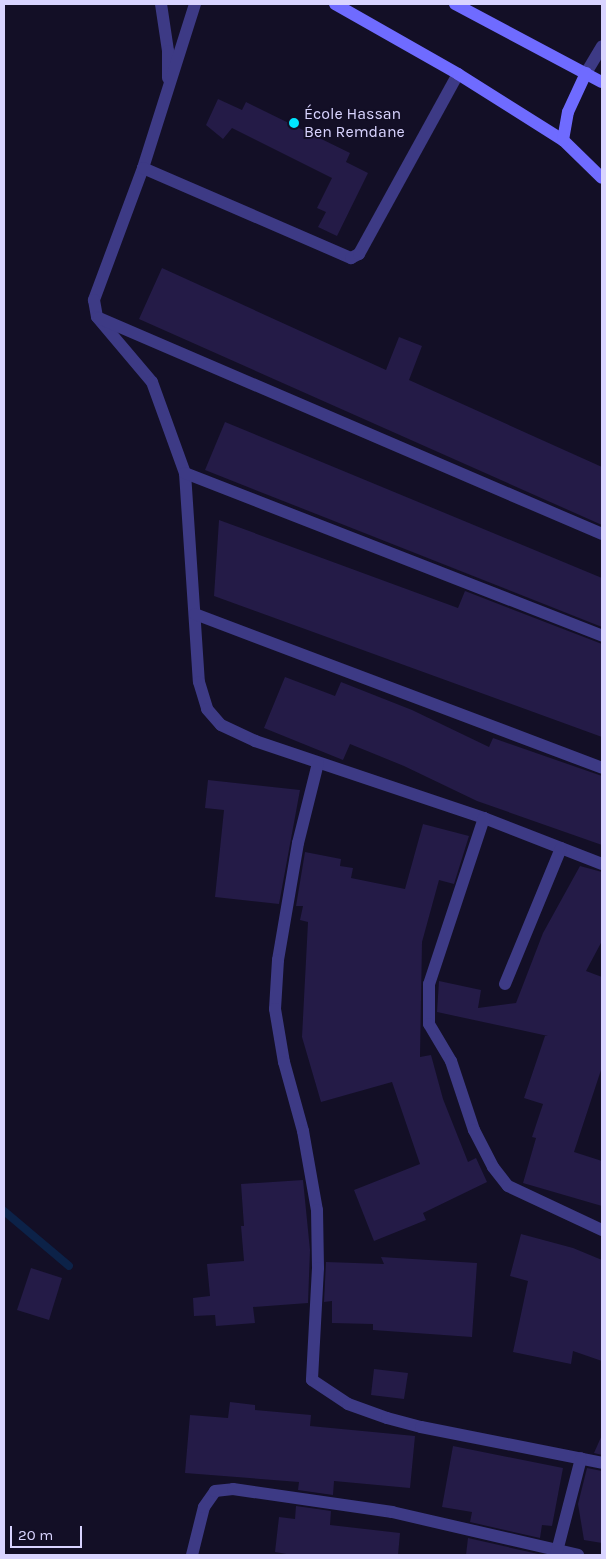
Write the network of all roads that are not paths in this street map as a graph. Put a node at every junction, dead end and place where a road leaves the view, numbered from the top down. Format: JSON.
{"nodes":[{"id":1,"x":161,"y":4,"type":"edge"},
{"id":2,"x":195,"y":4,"type":"edge"},
{"id":3,"x":335,"y":4,"type":"edge"},
{"id":4,"x":455,"y":4,"type":"edge"},
{"id":5,"x":602,"y":46,"type":"edge"},
{"id":6,"x":586,"y":73,"type":"junction"},
{"id":7,"x":458,"y":74,"type":"junction"},
{"id":8,"x":602,"y":82,"type":"edge"},
{"id":9,"x":168,"y":89,"type":"junction"},
{"id":10,"x":563,"y":140,"type":"junction"},
{"id":11,"x":143,"y":168,"type":"junction"},
{"id":12,"x":602,"y":178,"type":"edge"},
{"id":13,"x":97,"y":317,"type":"junction"},
{"id":14,"x":185,"y":473,"type":"junction"},
{"id":15,"x":602,"y":534,"type":"edge"},
{"id":16,"x":195,"y":614,"type":"junction"},
{"id":17,"x":602,"y":636,"type":"edge"},
{"id":18,"x":318,"y":763,"type":"junction"},
{"id":19,"x":602,"y":768,"type":"edge"},
{"id":20,"x":484,"y":818,"type":"junction"},
{"id":21,"x":560,"y":848,"type":"junction"},
{"id":22,"x":602,"y":864,"type":"edge"},
{"id":23,"x":505,"y":984,"type":"dead end"},
{"id":24,"x":602,"y":1230,"type":"edge"},
{"id":25,"x":581,"y":1458,"type":"junction"},
{"id":26,"x":602,"y":1463,"type":"edge"},
{"id":27,"x":557,"y":1553,"type":"edge"},
{"id":28,"x":192,"y":1555,"type":"edge"},
{"id":29,"x":578,"y":1555,"type":"edge"}],
"edges":[{"from":1,"to":9,"type":"street"},
{"from":2,"to":9,"type":"street"},
{"from":3,"to":7,"type":"street"},
{"from":4,"to":6,"type":"street"},
{"from":5,"to":6,"type":"street"},
{"from":6,"to":8,"type":"street"},
{"from":6,"to":10,"type":"street"},
{"from":7,"to":10,"type":"street"},
{"from":7,"to":11,"type":"street"},
{"from":9,"to":11,"type":"street"},
{"from":10,"to":12,"type":"street"},
{"from":11,"to":13,"type":"street"},
{"from":13,"to":14,"type":"street"},
{"from":13,"to":15,"type":"street"},
{"from":14,"to":16,"type":"street"},
{"from":14,"to":17,"type":"street"},
{"from":16,"to":18,"type":"street"},
{"from":16,"to":19,"type":"street"},
{"from":18,"to":20,"type":"street"},
{"from":18,"to":25,"type":"street"},
{"from":20,"to":21,"type":"street"},
{"from":20,"to":24,"type":"street"},
{"from":21,"to":22,"type":"street"},
{"from":21,"to":23,"type":"street"},
{"from":25,"to":26,"type":"street"},
{"from":25,"to":27,"type":"street"},
{"from":27,"to":28,"type":"street"},
{"from":27,"to":29,"type":"street"}]}
